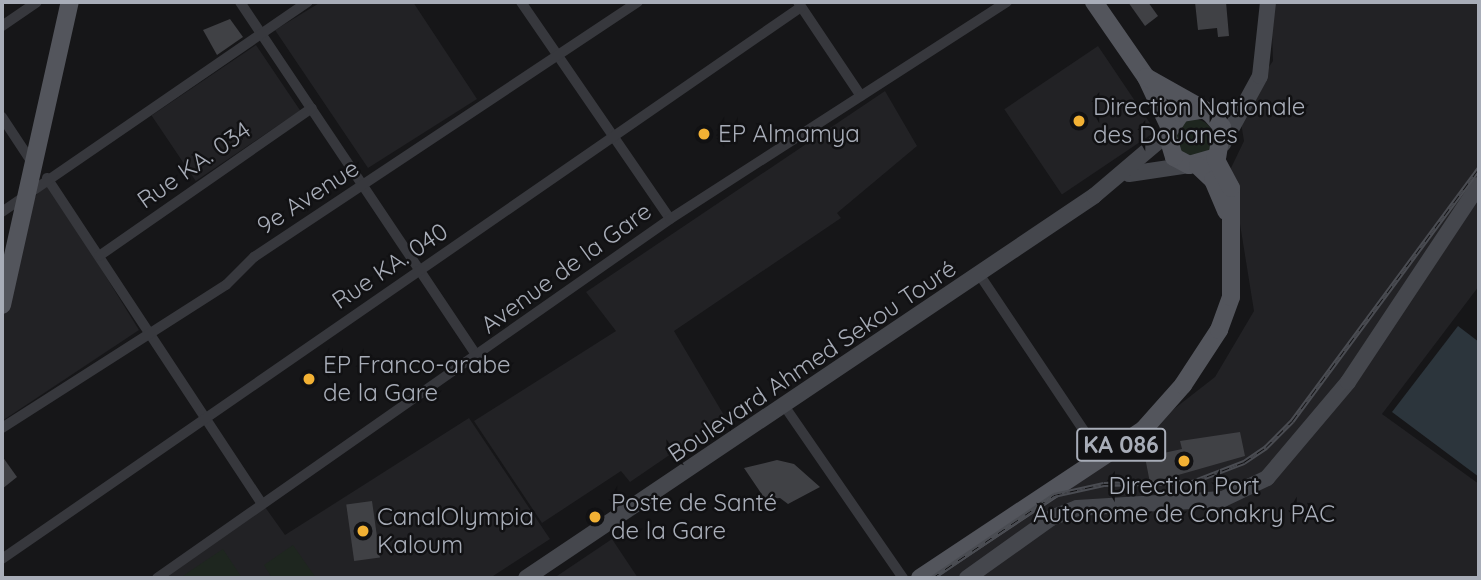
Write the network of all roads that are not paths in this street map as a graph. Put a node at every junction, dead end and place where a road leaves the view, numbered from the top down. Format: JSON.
{"nodes":[{"id":1,"x":37,"y":2,"type":"edge"},
{"id":2,"x":70,"y":2,"type":"edge"},
{"id":3,"x":240,"y":2,"type":"edge"},
{"id":4,"x":308,"y":2,"type":"edge"},
{"id":5,"x":521,"y":2,"type":"edge"},
{"id":6,"x":638,"y":2,"type":"edge"},
{"id":7,"x":1007,"y":2,"type":"edge"},
{"id":8,"x":1094,"y":2,"type":"edge"},
{"id":9,"x":1269,"y":2,"type":"edge"},
{"id":10,"x":799,"y":4,"type":"edge"},
{"id":11,"x":2,"y":26,"type":"edge"},
{"id":12,"x":261,"y":33,"type":"junction"},
{"id":13,"x":559,"y":58,"type":"junction"},
{"id":14,"x":1146,"y":77,"type":"junction"},
{"id":15,"x":861,"y":96,"type":"junction"},
{"id":16,"x":312,"y":108,"type":"junction"},
{"id":17,"x":1200,"y":110,"type":"junction"},
{"id":18,"x":2,"y":117,"type":"edge"},
{"id":19,"x":1241,"y":118,"type":"junction"},
{"id":20,"x":1217,"y":120,"type":"junction"},
{"id":21,"x":1168,"y":130,"type":"junction"},
{"id":22,"x":614,"y":139,"type":"junction"},
{"id":23,"x":1219,"y":151,"type":"junction"},
{"id":24,"x":34,"y":165,"type":"junction"},
{"id":25,"x":1193,"y":165,"type":"junction"},
{"id":26,"x":1120,"y":177,"type":"junction"},
{"id":27,"x":47,"y":178,"type":"junction"},
{"id":28,"x":1479,"y":185,"type":"edge"},
{"id":29,"x":364,"y":186,"type":"junction"},
{"id":30,"x":29,"y":194,"type":"junction"},
{"id":31,"x":2,"y":212,"type":"edge"},
{"id":32,"x":670,"y":219,"type":"junction"},
{"id":33,"x":1235,"y":245,"type":"junction"},
{"id":34,"x":99,"y":256,"type":"junction"},
{"id":35,"x":420,"y":272,"type":"junction"},
{"id":36,"x":979,"y":274,"type":"junction"},
{"id":37,"x":2,"y":306,"type":"edge"},
{"id":38,"x":148,"y":330,"type":"junction"},
{"id":39,"x":478,"y":358,"type":"junction"},
{"id":40,"x":785,"y":407,"type":"junction"},
{"id":41,"x":202,"y":416,"type":"junction"},
{"id":42,"x":2,"y":428,"type":"edge"},
{"id":43,"x":1102,"y":458,"type":"junction"},
{"id":44,"x":260,"y":501,"type":"junction"},
{"id":45,"x":2,"y":559,"type":"edge"},
{"id":46,"x":157,"y":578,"type":"edge"},
{"id":47,"x":526,"y":578,"type":"edge"},
{"id":48,"x":903,"y":578,"type":"edge"},
{"id":49,"x":920,"y":578,"type":"edge"},
{"id":50,"x":967,"y":578,"type":"edge"}],
"edges":[{"from":1,"to":11,"type":"street"},
{"from":2,"to":24,"type":"main road"},
{"from":3,"to":12,"type":"street"},
{"from":4,"to":12,"type":"street"},
{"from":5,"to":13,"type":"street"},
{"from":6,"to":13,"type":"street","name":"9e Avenue"},
{"from":7,"to":15,"type":"street","name":"Avenue de la Gare"},
{"from":8,"to":14,"type":"main road"},
{"from":9,"to":19,"type":"street"},
{"from":10,"to":15,"type":"street"},
{"from":10,"to":22,"type":"street","name":"Rue KA. 040"},
{"from":12,"to":16,"type":"street"},
{"from":12,"to":27,"type":"street"},
{"from":13,"to":22,"type":"street"},
{"from":13,"to":29,"type":"street","name":"9e Avenue"},
{"from":14,"to":17,"type":"main road"},
{"from":14,"to":21,"type":"main road"},
{"from":15,"to":32,"type":"street","name":"Avenue de la Gare"},
{"from":16,"to":29,"type":"street"},
{"from":16,"to":34,"type":"street","name":"Rue KA. 034"},
{"from":17,"to":20,"type":"main road"},
{"from":17,"to":21,"type":"main road"},
{"from":18,"to":24,"type":"street"},
{"from":19,"to":20,"type":"street"},
{"from":19,"to":23,"type":"street"},
{"from":20,"to":23,"type":"main road"},
{"from":21,"to":25,"type":"main road"},
{"from":21,"to":26,"type":"street","name":"Boulevard Ahmed Sekou Touré"},
{"from":22,"to":32,"type":"street"},
{"from":22,"to":35,"type":"street","name":"Rue KA. 040"},
{"from":23,"to":25,"type":"main road"},
{"from":23,"to":33,"type":"main road","number":"KA 086"},
{"from":24,"to":30,"type":"main road"},
{"from":25,"to":26,"type":"street","name":"Boulevard Ahmed Sekou Touré"},
{"from":25,"to":33,"type":"main road","number":"KA 086"},
{"from":26,"to":36,"type":"street","name":"Boulevard Ahmed Sekou Touré"},
{"from":27,"to":30,"type":"street"},
{"from":27,"to":34,"type":"street"},
{"from":28,"to":50,"type":"street"},
{"from":29,"to":35,"type":"street"},
{"from":29,"to":38,"type":"street","name":"9e Avenue"},
{"from":30,"to":31,"type":"street"},
{"from":30,"to":37,"type":"main road"},
{"from":32,"to":39,"type":"street","name":"Avenue de la Gare"},
{"from":33,"to":43,"type":"main road","number":"KA 086"},
{"from":34,"to":38,"type":"street"},
{"from":35,"to":39,"type":"street"},
{"from":35,"to":41,"type":"street","name":"Rue KA. 040"},
{"from":36,"to":40,"type":"street","name":"Boulevard Ahmed Sekou Touré"},
{"from":36,"to":43,"type":"street"},
{"from":38,"to":41,"type":"street"},
{"from":38,"to":42,"type":"street","name":"9e Avenue"},
{"from":39,"to":44,"type":"street","name":"Avenue de la Gare"},
{"from":40,"to":47,"type":"street","name":"Boulevard Ahmed Sekou Touré"},
{"from":40,"to":48,"type":"street"},
{"from":41,"to":44,"type":"street"},
{"from":41,"to":45,"type":"street","name":"Rue KA. 040"},
{"from":43,"to":49,"type":"main road","number":"KA 086"},
{"from":44,"to":46,"type":"street","name":"Avenue de la Gare"}]}
